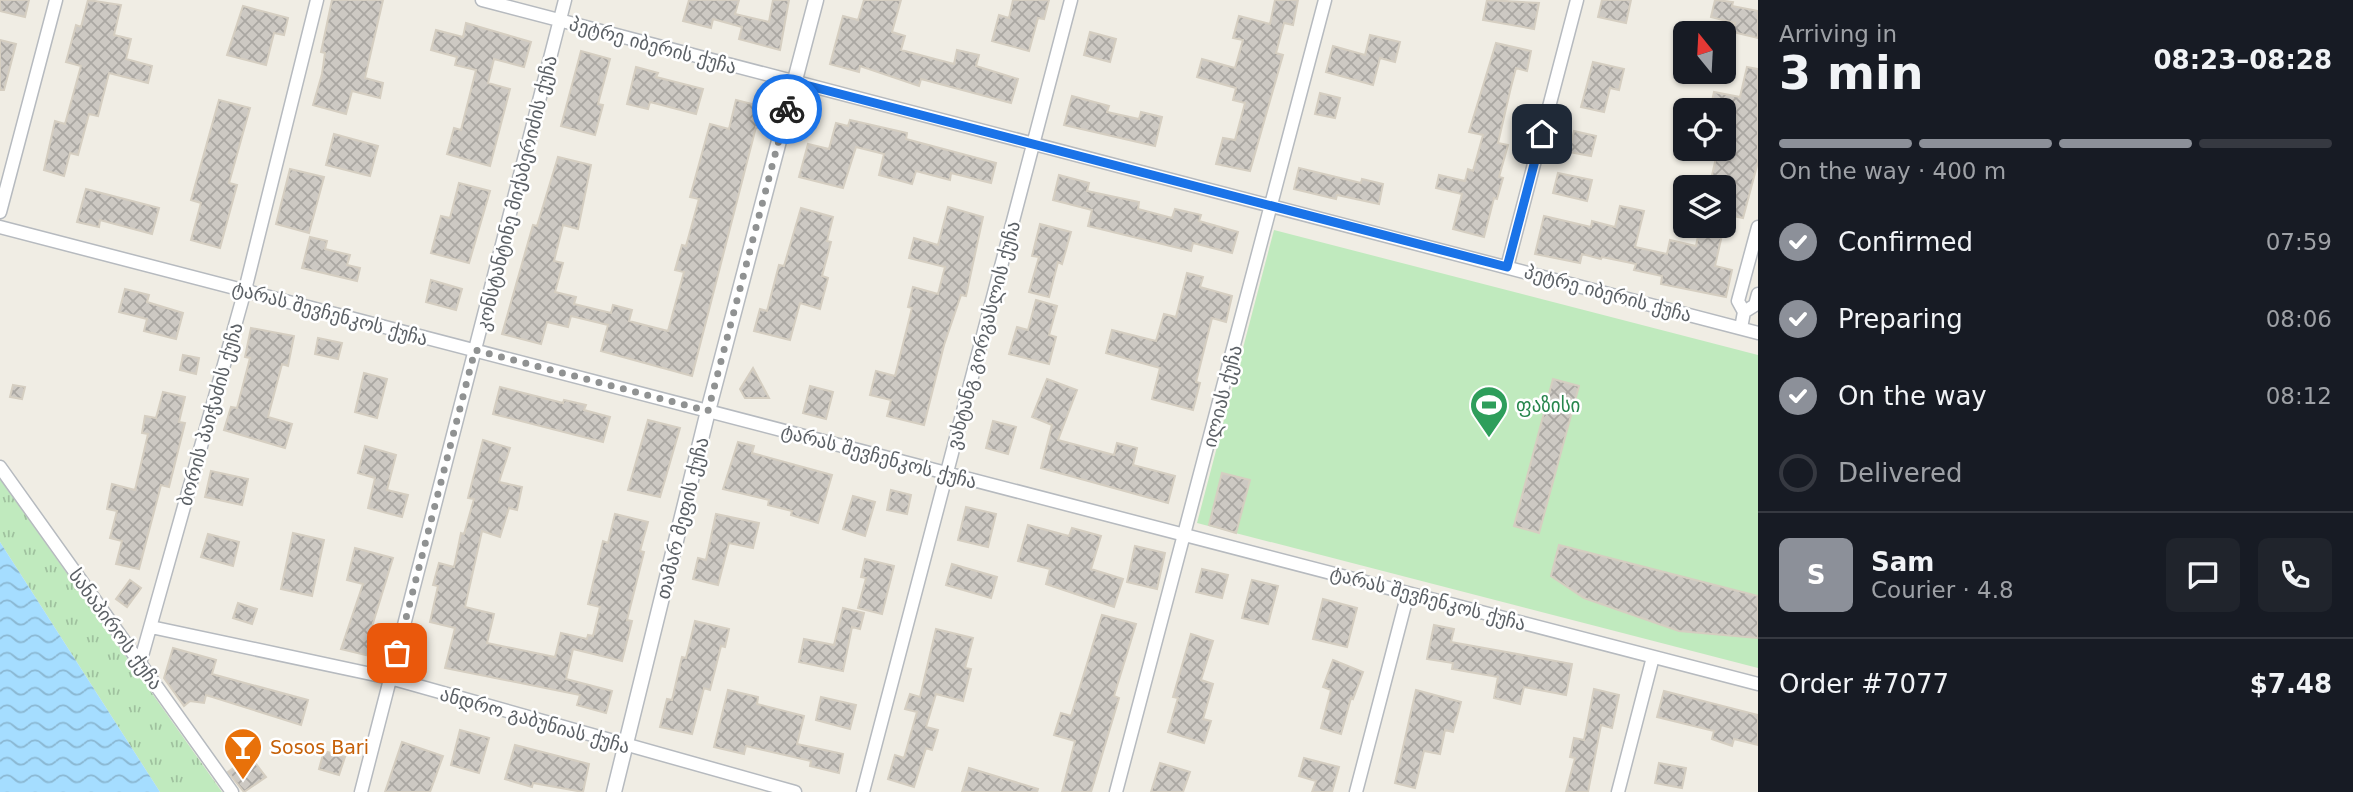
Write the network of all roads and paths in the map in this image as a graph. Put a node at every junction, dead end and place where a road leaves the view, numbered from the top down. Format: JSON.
{"nodes":[{"id":1,"x":56,"y":0,"type":"edge"},
{"id":2,"x":317,"y":0,"type":"edge"},
{"id":3,"x":482,"y":0,"type":"edge"},
{"id":4,"x":565,"y":0,"type":"edge"},
{"id":5,"x":816,"y":0,"type":"edge"},
{"id":6,"x":1071,"y":0,"type":"edge"},
{"id":7,"x":1325,"y":0,"type":"edge"},
{"id":8,"x":1577,"y":0,"type":"edge"},
{"id":9,"x":560,"y":21,"type":"junction"},
{"id":10,"x":794,"y":82,"type":"junction"},
{"id":11,"x":1033,"y":143,"type":"junction"},
{"id":12,"x":1272,"y":206,"type":"junction"},
{"id":13,"x":0,"y":212,"type":"edge"},
{"id":14,"x":0,"y":227,"type":"edge"},
{"id":15,"x":1758,"y":227,"type":"edge"},
{"id":16,"x":1507,"y":267,"type":"junction"},
{"id":17,"x":245,"y":290,"type":"junction"},
{"id":18,"x":1758,"y":294,"type":"edge"},
{"id":19,"x":1744,"y":312,"type":"junction"},
{"id":20,"x":1741,"y":328,"type":"junction"},
{"id":21,"x":1758,"y":333,"type":"edge"},
{"id":22,"x":475,"y":350,"type":"junction"},
{"id":23,"x":708,"y":411,"type":"junction"},
{"id":24,"x":0,"y":467,"type":"edge"},
{"id":25,"x":947,"y":474,"type":"junction"},
{"id":26,"x":1186,"y":535,"type":"junction"},
{"id":27,"x":1408,"y":593,"type":"junction"},
{"id":28,"x":151,"y":627,"type":"junction"},
{"id":29,"x":1653,"y":657,"type":"junction"},
{"id":30,"x":140,"y":663,"type":"junction"},
{"id":31,"x":390,"y":678,"type":"junction"},
{"id":32,"x":1758,"y":684,"type":"edge"},
{"id":33,"x":625,"y":746,"type":"junction"},
{"id":34,"x":232,"y":792,"type":"edge"},
{"id":35,"x":361,"y":792,"type":"edge"},
{"id":36,"x":614,"y":792,"type":"edge"},
{"id":37,"x":795,"y":792,"type":"edge"},
{"id":38,"x":863,"y":792,"type":"edge"},
{"id":39,"x":1116,"y":792,"type":"edge"},
{"id":40,"x":1356,"y":792,"type":"edge"},
{"id":41,"x":1618,"y":792,"type":"edge"}],
"edges":[{"from":1,"to":13,"type":"street"},
{"from":2,"to":17,"type":"street","name":"ბორის პაიჭაძის ქუჩა"},
{"from":3,"to":9,"type":"street","name":"პეტრე იბერის ქუჩა"},
{"from":4,"to":9,"type":"street","name":"კონსტანტინე მიქაბერიძის ქუჩა"},
{"from":5,"to":10,"type":"street","name":"თამარ მეფის ქუჩა"},
{"from":6,"to":11,"type":"street","name":"ვახტანგ გორგასლის ქუჩა"},
{"from":7,"to":12,"type":"street","name":"ილიას ქუჩა"},
{"from":8,"to":16,"type":"street"},
{"from":9,"to":10,"type":"street","name":"პეტრე იბერის ქუჩა"},
{"from":9,"to":22,"type":"street","name":"კონსტანტინე მიქაბერიძის ქუჩა"},
{"from":10,"to":11,"type":"street","name":"პეტრე იბერის ქუჩა"},
{"from":10,"to":23,"type":"street","name":"თამარ მეფის ქუჩა"},
{"from":11,"to":12,"type":"street","name":"პეტრე იბერის ქუჩა"},
{"from":11,"to":25,"type":"street","name":"ვახტანგ გორგასლის ქუჩა"},
{"from":12,"to":16,"type":"street","name":"პეტრე იბერის ქუჩა"},
{"from":12,"to":26,"type":"street","name":"ილიას ქუჩა"},
{"from":14,"to":17,"type":"street","name":"ტარას შევჩენკოს ქუჩა"},
{"from":15,"to":19,"type":"street"},
{"from":16,"to":20,"type":"street","name":"პეტრე იბერის ქუჩა"},
{"from":17,"to":22,"type":"street","name":"ტარას შევჩენკოს ქუჩა"},
{"from":17,"to":28,"type":"street","name":"ბორის პაიჭაძის ქუჩა"},
{"from":18,"to":19,"type":"street"},
{"from":19,"to":20,"type":"street"},
{"from":20,"to":21,"type":"street","name":"პეტრე იბერის ქუჩა"},
{"from":22,"to":23,"type":"street","name":"ტარას შევჩენკოს ქუჩა"},
{"from":22,"to":31,"type":"street","name":"კონსტანტინე მიქაბერიძის ქუჩა"},
{"from":23,"to":25,"type":"street","name":"ტარას შევჩენკოს ქუჩა"},
{"from":23,"to":33,"type":"street","name":"თამარ მეფის ქუჩა"},
{"from":24,"to":30,"type":"street","name":"სანაპიროს ქუჩა"},
{"from":25,"to":26,"type":"street","name":"ტარას შევჩენკოს ქუჩა"},
{"from":25,"to":38,"type":"street","name":"ვახტანგ გორგასლის ქუჩა"},
{"from":26,"to":27,"type":"street","name":"ტარას შევჩენკოს ქუჩა"},
{"from":26,"to":39,"type":"street","name":"ილიას ქუჩა"},
{"from":27,"to":29,"type":"street","name":"ტარას შევჩენკოს ქუჩა"},
{"from":27,"to":40,"type":"street"},
{"from":28,"to":30,"type":"street","name":"ბორის პაიჭაძის ქუჩა"},
{"from":28,"to":31,"type":"street","name":"ანდრო გაბუნიას ქუჩა"},
{"from":29,"to":32,"type":"street","name":"ტარას შევჩენკოს ქუჩა"},
{"from":29,"to":41,"type":"street"},
{"from":30,"to":34,"type":"street","name":"სანაპიროს ქუჩა"},
{"from":31,"to":33,"type":"street","name":"ანდრო გაბუნიას ქუჩა"},
{"from":31,"to":35,"type":"street","name":"კონსტანტინე მიქაბერიძის ქუჩა"},
{"from":33,"to":36,"type":"street","name":"თამარ მეფის ქუჩა"},
{"from":33,"to":37,"type":"street","name":"ანდრო გაბუნიას ქუჩა"}]}
